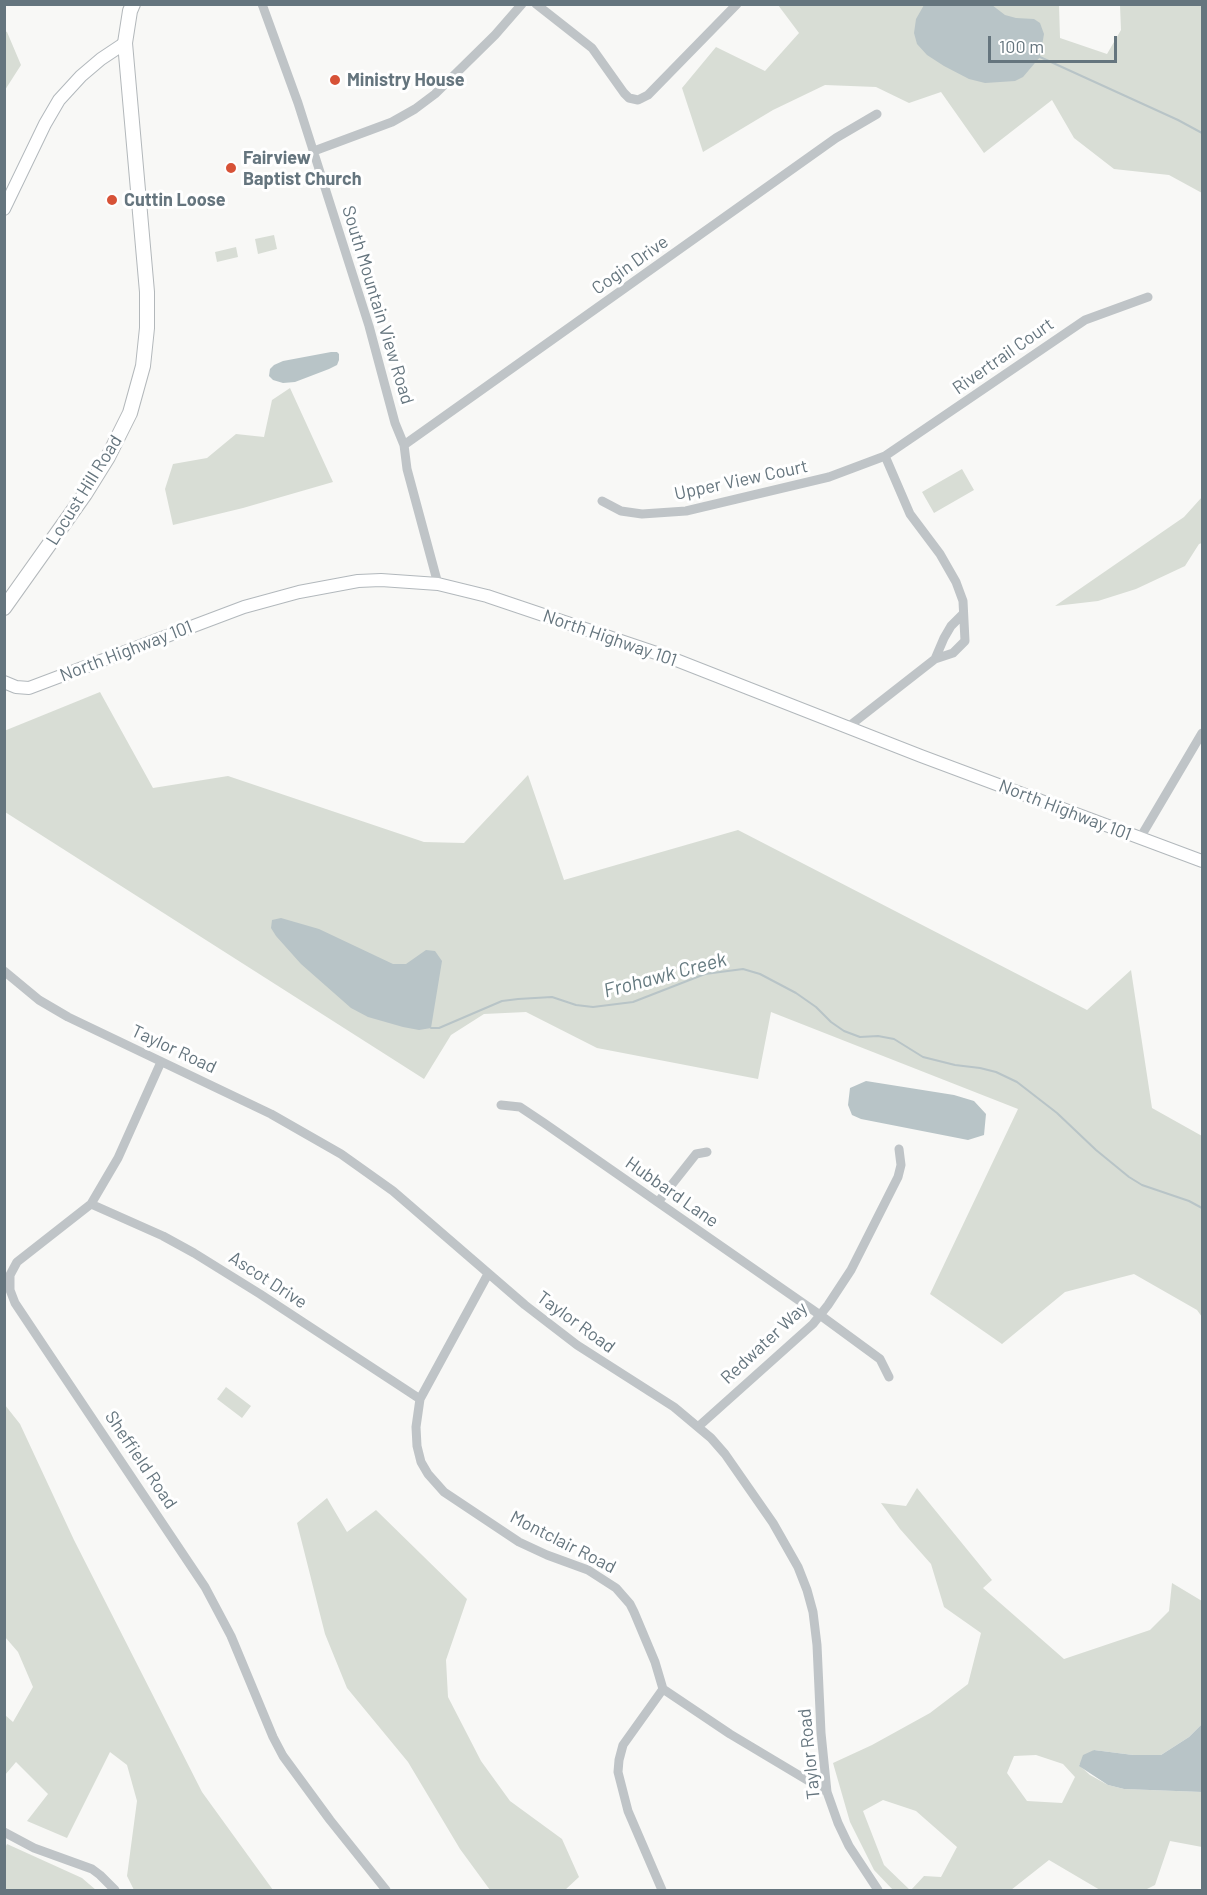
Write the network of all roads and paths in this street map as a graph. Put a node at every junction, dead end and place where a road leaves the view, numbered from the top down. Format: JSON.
{"nodes":[{"id":1,"x":262,"y":4,"type":"edge"},
{"id":2,"x":522,"y":4,"type":"edge"},
{"id":3,"x":536,"y":4,"type":"edge"},
{"id":4,"x":738,"y":4,"type":"edge"},
{"id":5,"x":128,"y":7,"type":"edge"},
{"id":6,"x":125,"y":43,"type":"junction"},
{"id":7,"x":878,"y":114,"type":"dead end"},
{"id":8,"x":314,"y":151,"type":"junction"},
{"id":9,"x":4,"y":209,"type":"edge"},
{"id":10,"x":1148,"y":297,"type":"dead end"},
{"id":11,"x":404,"y":445,"type":"junction"},
{"id":12,"x":885,"y":456,"type":"junction"},
{"id":13,"x":602,"y":501,"type":"dead end"},
{"id":14,"x":438,"y":584,"type":"junction"},
{"id":15,"x":4,"y":608,"type":"edge"},
{"id":16,"x":963,"y":614,"type":"junction"},
{"id":17,"x":935,"y":659,"type":"junction"},
{"id":18,"x":4,"y":682,"type":"edge"},
{"id":19,"x":848,"y":727,"type":"junction"},
{"id":20,"x":1203,"y":733,"type":"edge"},
{"id":21,"x":1140,"y":838,"type":"junction"},
{"id":22,"x":1203,"y":861,"type":"edge"},
{"id":23,"x":4,"y":971,"type":"edge"},
{"id":24,"x":161,"y":1062,"type":"junction"},
{"id":25,"x":501,"y":1105,"type":"dead end"},
{"id":26,"x":899,"y":1149,"type":"dead end"},
{"id":27,"x":707,"y":1152,"type":"dead end"},
{"id":28,"x":658,"y":1202,"type":"junction"},
{"id":29,"x":91,"y":1204,"type":"junction"},
{"id":30,"x":488,"y":1274,"type":"junction"},
{"id":31,"x":820,"y":1315,"type":"junction"},
{"id":32,"x":889,"y":1377,"type":"dead end"},
{"id":33,"x":420,"y":1399,"type":"junction"},
{"id":34,"x":699,"y":1426,"type":"junction"},
{"id":35,"x":663,"y":1689,"type":"junction"},
{"id":36,"x":827,"y":1792,"type":"junction"},
{"id":37,"x":5,"y":1832,"type":"edge"},
{"id":38,"x":115,"y":1890,"type":"edge"},
{"id":39,"x":386,"y":1890,"type":"edge"},
{"id":40,"x":662,"y":1890,"type":"edge"},
{"id":41,"x":878,"y":1890,"type":"edge"}],
"edges":[{"from":1,"to":8,"type":"street","name":"South Mountain View Road"},
{"from":2,"to":8,"type":"street"},
{"from":3,"to":4,"type":"street"},
{"from":5,"to":6,"type":"main road","name":"Locust Hill Road"},
{"from":6,"to":9,"type":"main road"},
{"from":6,"to":15,"type":"main road","name":"Locust Hill Road"},
{"from":7,"to":11,"type":"street","name":"Cogin Drive"},
{"from":8,"to":11,"type":"street","name":"South Mountain View Road"},
{"from":10,"to":12,"type":"street","name":"Rivertrail Court"},
{"from":11,"to":14,"type":"street","name":"South Mountain View Road"},
{"from":12,"to":13,"type":"street","name":"Upper View Court"},
{"from":12,"to":16,"type":"street"},
{"from":14,"to":18,"type":"main road","name":"North Highway 101"},
{"from":14,"to":19,"type":"main road","name":"North Highway 101"},
{"from":16,"to":17,"type":"street"},
{"from":16,"to":17,"type":"street"},
{"from":17,"to":19,"type":"street"},
{"from":19,"to":21,"type":"main road","name":"North Highway 101"},
{"from":20,"to":21,"type":"street"},
{"from":21,"to":22,"type":"main road","name":"North Highway 101"},
{"from":23,"to":24,"type":"street","name":"Taylor Road"},
{"from":24,"to":29,"type":"street","name":"Sheffield Road"},
{"from":24,"to":30,"type":"street","name":"Taylor Road"},
{"from":25,"to":28,"type":"street","name":"Hubbard Lane"},
{"from":26,"to":31,"type":"street","name":"Redwater Way"},
{"from":27,"to":28,"type":"street"},
{"from":28,"to":31,"type":"street","name":"Hubbard Lane"},
{"from":29,"to":33,"type":"street","name":"Ascot Drive"},
{"from":29,"to":39,"type":"street","name":"Sheffield Road"},
{"from":30,"to":33,"type":"street","name":"Montclair Road"},
{"from":30,"to":34,"type":"street","name":"Taylor Road"},
{"from":31,"to":32,"type":"street","name":"Hubbard Lane"},
{"from":31,"to":34,"type":"street","name":"Redwater Way"},
{"from":33,"to":35,"type":"street","name":"Montclair Road"},
{"from":34,"to":36,"type":"street","name":"Taylor Road"},
{"from":35,"to":36,"type":"street"},
{"from":35,"to":40,"type":"street"},
{"from":36,"to":41,"type":"street","name":"Taylor Road"},
{"from":37,"to":38,"type":"street"}]}
